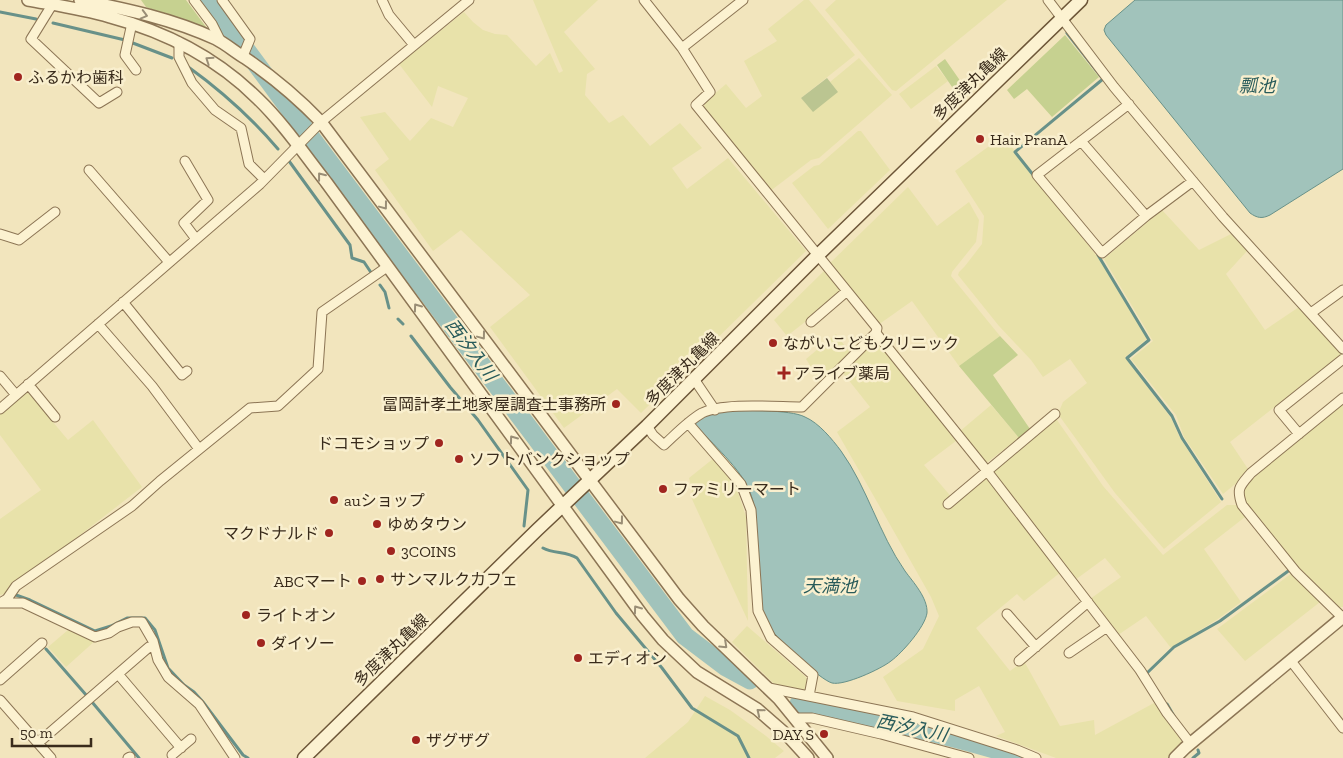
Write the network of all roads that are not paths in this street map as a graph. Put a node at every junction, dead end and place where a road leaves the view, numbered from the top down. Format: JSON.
{"nodes":[{"id":1,"x":28,"y":0,"type":"edge"},
{"id":2,"x":80,"y":0,"type":"edge"},
{"id":3,"x":194,"y":0,"type":"edge"},
{"id":4,"x":222,"y":0,"type":"edge"},
{"id":5,"x":382,"y":0,"type":"edge"},
{"id":6,"x":469,"y":0,"type":"edge"},
{"id":7,"x":644,"y":0,"type":"edge"},
{"id":8,"x":742,"y":0,"type":"edge"},
{"id":9,"x":1048,"y":0,"type":"edge"},
{"id":10,"x":1080,"y":0,"type":"edge"},
{"id":11,"x":53,"y":2,"type":"edge"},
{"id":12,"x":1061,"y":18,"type":"junction"},
{"id":13,"x":132,"y":23,"type":"junction"},
{"id":14,"x":179,"y":42,"type":"junction"},
{"id":15,"x":223,"y":43,"type":"junction"},
{"id":16,"x":414,"y":45,"type":"junction"},
{"id":17,"x":682,"y":48,"type":"junction"},
{"id":18,"x":242,"y":56,"type":"junction"},
{"id":19,"x":136,"y":70,"type":"dead end"},
{"id":20,"x":117,"y":92,"type":"dead end"},
{"id":21,"x":1129,"y":104,"type":"junction"},
{"id":22,"x":317,"y":126,"type":"junction"},
{"id":23,"x":1081,"y":141,"type":"junction"},
{"id":24,"x":300,"y":142,"type":"junction"},
{"id":25,"x":185,"y":161,"type":"dead end"},
{"id":26,"x":88,"y":170,"type":"dead end"},
{"id":27,"x":264,"y":180,"type":"junction"},
{"id":28,"x":1193,"y":181,"type":"junction"},
{"id":29,"x":55,"y":212,"type":"dead end"},
{"id":30,"x":1146,"y":216,"type":"junction"},
{"id":31,"x":0,"y":234,"type":"edge"},
{"id":32,"x":196,"y":239,"type":"junction"},
{"id":33,"x":817,"y":256,"type":"junction"},
{"id":34,"x":169,"y":262,"type":"junction"},
{"id":35,"x":387,"y":267,"type":"junction"},
{"id":36,"x":1343,"y":290,"type":"edge"},
{"id":37,"x":847,"y":291,"type":"junction"},
{"id":38,"x":123,"y":302,"type":"junction"},
{"id":39,"x":1311,"y":313,"type":"junction"},
{"id":40,"x":811,"y":322,"type":"dead end"},
{"id":41,"x":98,"y":324,"type":"junction"},
{"id":42,"x":876,"y":333,"type":"junction"},
{"id":43,"x":1343,"y":349,"type":"edge"},
{"id":44,"x":1343,"y":359,"type":"edge"},
{"id":45,"x":187,"y":371,"type":"dead end"},
{"id":46,"x":0,"y":376,"type":"edge"},
{"id":47,"x":694,"y":379,"type":"junction"},
{"id":48,"x":28,"y":384,"type":"junction"},
{"id":49,"x":16,"y":395,"type":"junction"},
{"id":50,"x":1343,"y":398,"type":"edge"},
{"id":51,"x":0,"y":409,"type":"edge"},
{"id":52,"x":715,"y":410,"type":"junction"},
{"id":53,"x":1055,"y":414,"type":"dead end"},
{"id":54,"x":55,"y":417,"type":"dead end"},
{"id":55,"x":688,"y":423,"type":"junction"},
{"id":56,"x":647,"y":426,"type":"junction"},
{"id":57,"x":1299,"y":434,"type":"junction"},
{"id":58,"x":199,"y":449,"type":"junction"},
{"id":59,"x":987,"y":471,"type":"junction"},
{"id":60,"x":586,"y":485,"type":"junction"},
{"id":61,"x":566,"y":503,"type":"junction"},
{"id":62,"x":948,"y":504,"type":"dead end"},
{"id":63,"x":2,"y":602,"type":"edge"},
{"id":64,"x":1088,"y":602,"type":"junction"},
{"id":65,"x":1007,"y":614,"type":"dead end"},
{"id":66,"x":1343,"y":618,"type":"edge"},
{"id":67,"x":1107,"y":627,"type":"junction"},
{"id":68,"x":42,"y":644,"type":"dead end"},
{"id":69,"x":1036,"y":647,"type":"junction"},
{"id":70,"x":149,"y":648,"type":"dead end"},
{"id":71,"x":1069,"y":653,"type":"dead end"},
{"id":72,"x":1019,"y":661,"type":"dead end"},
{"id":73,"x":1291,"y":661,"type":"junction"},
{"id":74,"x":118,"y":674,"type":"junction"},
{"id":75,"x":0,"y":680,"type":"edge"},
{"id":76,"x":769,"y":688,"type":"junction"},
{"id":77,"x":809,"y":696,"type":"junction"},
{"id":78,"x":0,"y":700,"type":"edge"},
{"id":79,"x":796,"y":718,"type":"junction"},
{"id":80,"x":1343,"y":728,"type":"edge"},
{"id":81,"x":191,"y":739,"type":"dead end"},
{"id":82,"x":38,"y":743,"type":"junction"},
{"id":83,"x":1190,"y":743,"type":"junction"},
{"id":84,"x":180,"y":748,"type":"junction"},
{"id":85,"x":172,"y":755,"type":"dead end"},
{"id":86,"x":232,"y":755,"type":"edge"},
{"id":87,"x":51,"y":758,"type":"edge"},
{"id":88,"x":223,"y":758,"type":"edge"},
{"id":89,"x":304,"y":758,"type":"edge"},
{"id":90,"x":808,"y":758,"type":"edge"},
{"id":91,"x":827,"y":758,"type":"edge"},
{"id":92,"x":969,"y":758,"type":"edge"},
{"id":93,"x":1036,"y":758,"type":"edge"},
{"id":94,"x":1175,"y":758,"type":"edge"}],
"edges":[{"from":1,"to":11,"type":"street"},
{"from":2,"to":15,"type":"street","one_way":true},
{"from":3,"to":15,"type":"street"},
{"from":4,"to":18,"type":"street"},
{"from":5,"to":16,"type":"street"},
{"from":6,"to":16,"type":"street"},
{"from":7,"to":17,"type":"street"},
{"from":8,"to":17,"type":"street"},
{"from":9,"to":12,"type":"street"},
{"from":10,"to":12,"type":"main road","name":"多度津丸亀線"},
{"from":11,"to":13,"type":"street"},
{"from":11,"to":20,"type":"street"},
{"from":12,"to":21,"type":"street"},
{"from":12,"to":33,"type":"main road","name":"多度津丸亀線"},
{"from":13,"to":14,"type":"street"},
{"from":13,"to":19,"type":"street"},
{"from":24,"to":14,"type":"street","one_way":true},
{"from":14,"to":27,"type":"street"},
{"from":15,"to":18,"type":"street"},
{"from":16,"to":22,"type":"street"},
{"from":17,"to":33,"type":"street"},
{"from":18,"to":22,"type":"street"},
{"from":21,"to":23,"type":"street"},
{"from":21,"to":28,"type":"street"},
{"from":22,"to":24,"type":"street"},
{"from":22,"to":60,"type":"street","one_way":true},
{"from":23,"to":30,"type":"street"},
{"from":23,"to":30,"type":"street"},
{"from":24,"to":27,"type":"street"},
{"from":35,"to":24,"type":"street","one_way":true},
{"from":25,"to":32,"type":"street"},
{"from":26,"to":34,"type":"street"},
{"from":27,"to":32,"type":"street"},
{"from":28,"to":30,"type":"street"},
{"from":28,"to":39,"type":"street"},
{"from":29,"to":31,"type":"street"},
{"from":32,"to":34,"type":"street"},
{"from":33,"to":37,"type":"street"},
{"from":33,"to":47,"type":"main road","name":"多度津丸亀線"},
{"from":34,"to":38,"type":"street"},
{"from":35,"to":58,"type":"street"},
{"from":61,"to":35,"type":"street","one_way":true},
{"from":36,"to":39,"type":"street"},
{"from":37,"to":40,"type":"street"},
{"from":37,"to":42,"type":"street"},
{"from":38,"to":41,"type":"street"},
{"from":38,"to":45,"type":"street"},
{"from":39,"to":43,"type":"street"},
{"from":41,"to":48,"type":"street"},
{"from":41,"to":58,"type":"street"},
{"from":42,"to":52,"type":"street"},
{"from":42,"to":59,"type":"street"},
{"from":44,"to":57,"type":"street"},
{"from":46,"to":49,"type":"street"},
{"from":47,"to":52,"type":"street"},
{"from":47,"to":56,"type":"main road","name":"多度津丸亀線"},
{"from":48,"to":49,"type":"street"},
{"from":48,"to":54,"type":"street"},
{"from":49,"to":51,"type":"street"},
{"from":50,"to":57,"type":"street"},
{"from":52,"to":55,"type":"street"},
{"from":53,"to":59,"type":"street"},
{"from":55,"to":56,"type":"street"},
{"from":55,"to":77,"type":"street"},
{"from":56,"to":60,"type":"main road","name":"多度津丸亀線"},
{"from":57,"to":66,"type":"street"},
{"from":58,"to":63,"type":"street"},
{"from":59,"to":62,"type":"street"},
{"from":59,"to":64,"type":"street"},
{"from":60,"to":61,"type":"main road","name":"多度津丸亀線"},
{"from":60,"to":76,"type":"street","one_way":true},
{"from":61,"to":89,"type":"main road","name":"多度津丸亀線"},
{"from":90,"to":61,"type":"street","one_way":true},
{"from":63,"to":86,"type":"street"},
{"from":64,"to":67,"type":"street"},
{"from":64,"to":69,"type":"street"},
{"from":65,"to":69,"type":"street"},
{"from":66,"to":73,"type":"street"},
{"from":67,"to":71,"type":"street"},
{"from":67,"to":83,"type":"street"},
{"from":68,"to":75,"type":"street"},
{"from":69,"to":72,"type":"street"},
{"from":70,"to":74,"type":"street"},
{"from":73,"to":80,"type":"street"},
{"from":73,"to":83,"type":"street"},
{"from":74,"to":82,"type":"street"},
{"from":74,"to":84,"type":"street"},
{"from":76,"to":77,"type":"street"},
{"from":76,"to":79,"type":"street"},
{"from":77,"to":93,"type":"street"},
{"from":78,"to":82,"type":"street"},
{"from":79,"to":91,"type":"street"},
{"from":79,"to":92,"type":"street"},
{"from":81,"to":84,"type":"street"},
{"from":82,"to":87,"type":"street"},
{"from":83,"to":94,"type":"street"},
{"from":84,"to":85,"type":"street"},
{"from":86,"to":88,"type":"street"}]}
